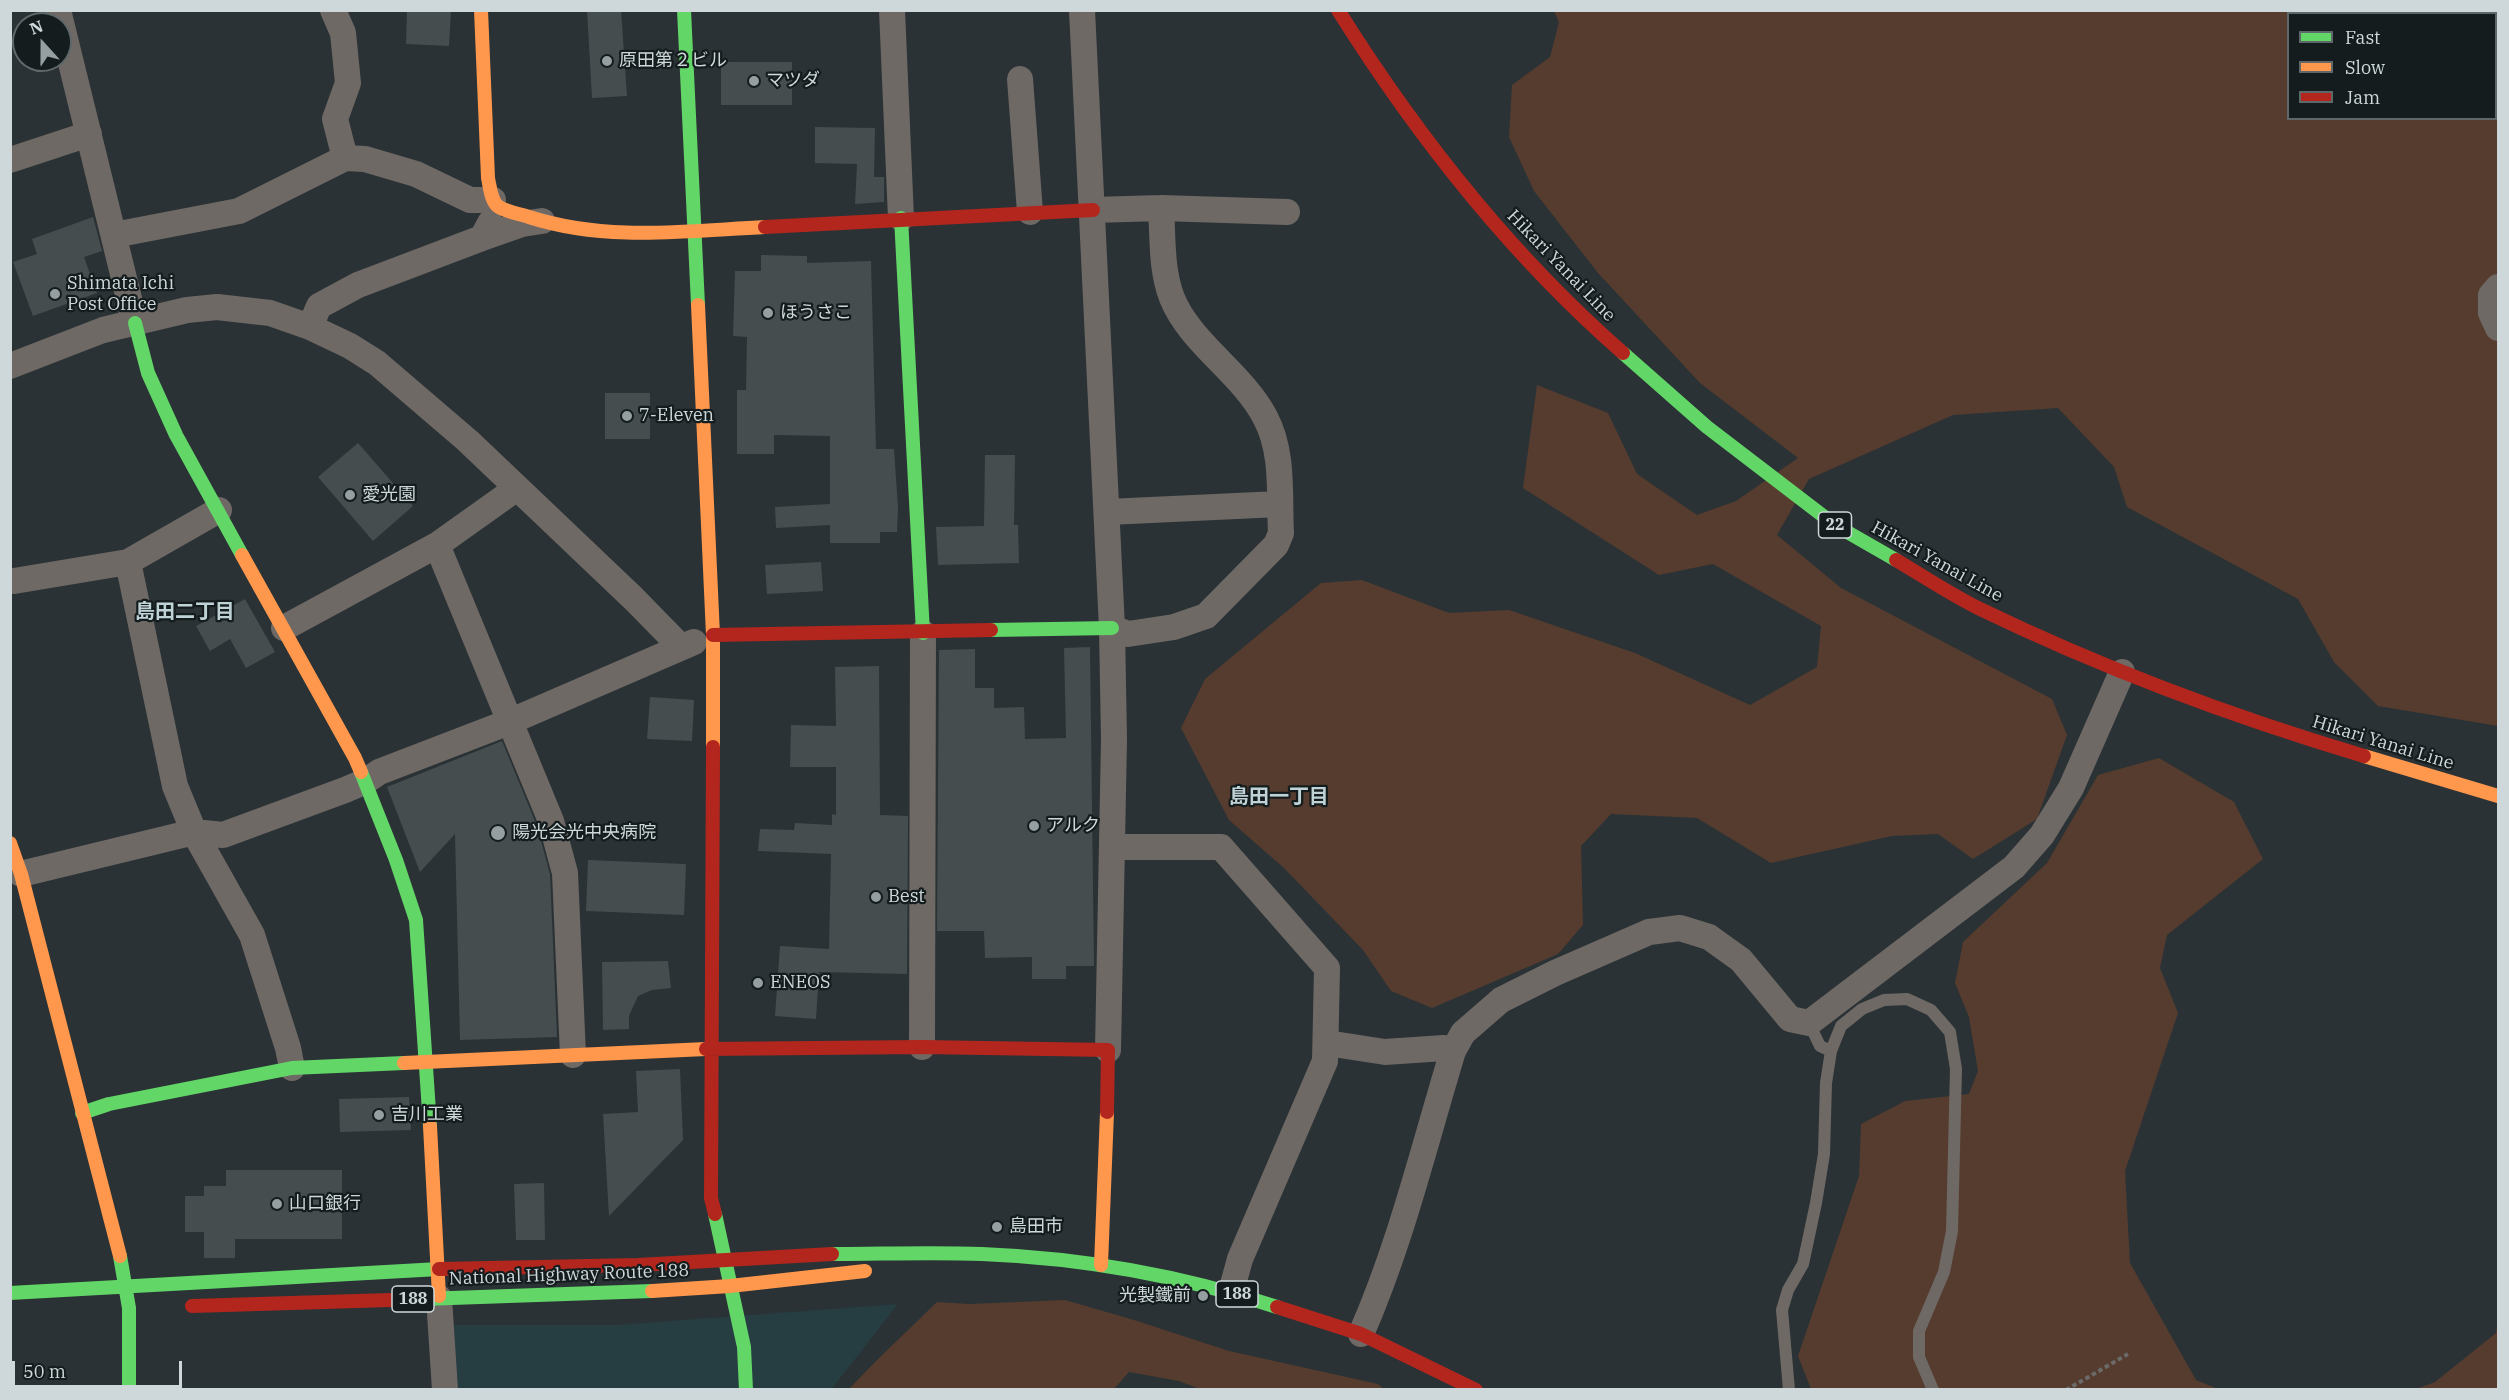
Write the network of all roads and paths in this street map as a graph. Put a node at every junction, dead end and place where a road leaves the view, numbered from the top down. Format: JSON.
{"nodes":[{"id":1,"x":58,"y":10,"type":"edge"},
{"id":2,"x":333,"y":10,"type":"edge"},
{"id":3,"x":481,"y":10,"type":"edge"},
{"id":4,"x":684,"y":10,"type":"edge"},
{"id":5,"x":892,"y":10,"type":"edge"},
{"id":6,"x":1082,"y":10,"type":"edge"},
{"id":7,"x":1338,"y":10,"type":"edge"},
{"id":8,"x":1020,"y":79,"type":"dead end"},
{"id":9,"x":89,"y":134,"type":"junction"},
{"id":10,"x":345,"y":158,"type":"junction"},
{"id":11,"x":10,"y":159,"type":"edge"},
{"id":12,"x":495,"y":203,"type":"junction"},
{"id":13,"x":1161,"y":208,"type":"junction"},
{"id":14,"x":1093,"y":210,"type":"junction"},
{"id":15,"x":1030,"y":212,"type":"junction"},
{"id":16,"x":1287,"y":213,"type":"dead end"},
{"id":17,"x":901,"y":218,"type":"junction"},
{"id":18,"x":542,"y":221,"type":"junction"},
{"id":19,"x":694,"y":229,"type":"junction"},
{"id":20,"x":114,"y":235,"type":"junction"},
{"id":21,"x":482,"y":238,"type":"junction"},
{"id":22,"x":2499,"y":287,"type":"edge"},
{"id":23,"x":135,"y":323,"type":"junction"},
{"id":24,"x":310,"y":327,"type":"junction"},
{"id":25,"x":2499,"y":328,"type":"edge"},
{"id":26,"x":10,"y":366,"type":"edge"},
{"id":27,"x":517,"y":488,"type":"junction"},
{"id":28,"x":1279,"y":504,"type":"junction"},
{"id":29,"x":219,"y":510,"type":"junction"},
{"id":30,"x":1108,"y":512,"type":"junction"},
{"id":31,"x":437,"y":545,"type":"junction"},
{"id":32,"x":128,"y":562,"type":"junction"},
{"id":33,"x":15,"y":581,"type":"dead end"},
{"id":34,"x":1112,"y":627,"type":"junction"},
{"id":35,"x":284,"y":628,"type":"junction"},
{"id":36,"x":923,"y":633,"type":"junction"},
{"id":37,"x":713,"y":636,"type":"junction"},
{"id":38,"x":681,"y":647,"type":"junction"},
{"id":39,"x":2122,"y":672,"type":"junction"},
{"id":40,"x":509,"y":722,"type":"junction"},
{"id":41,"x":366,"y":781,"type":"junction"},
{"id":42,"x":2499,"y":796,"type":"edge"},
{"id":43,"x":194,"y":832,"type":"junction"},
{"id":44,"x":10,"y":843,"type":"edge"},
{"id":45,"x":1112,"y":847,"type":"junction"},
{"id":46,"x":21,"y":874,"type":"junction"},
{"id":47,"x":1809,"y":1023,"type":"junction"},
{"id":48,"x":1327,"y":1042,"type":"junction"},
{"id":49,"x":922,"y":1047,"type":"junction"},
{"id":50,"x":710,"y":1049,"type":"junction"},
{"id":51,"x":1108,"y":1050,"type":"junction"},
{"id":52,"x":1453,"y":1051,"type":"junction"},
{"id":53,"x":1831,"y":1051,"type":"junction"},
{"id":54,"x":573,"y":1055,"type":"junction"},
{"id":55,"x":426,"y":1061,"type":"junction"},
{"id":56,"x":292,"y":1068,"type":"junction"},
{"id":57,"x":82,"y":1113,"type":"junction"},
{"id":58,"x":983,"y":1254,"type":"junction"},
{"id":59,"x":724,"y":1260,"type":"junction"},
{"id":60,"x":1101,"y":1265,"type":"junction"},
{"id":61,"x":439,"y":1269,"type":"junction"},
{"id":62,"x":730,"y":1286,"type":"junction"},
{"id":63,"x":126,"y":1288,"type":"junction"},
{"id":64,"x":1231,"y":1292,"type":"junction"},
{"id":65,"x":10,"y":1293,"type":"edge"},
{"id":66,"x":439,"y":1298,"type":"junction"},
{"id":67,"x":177,"y":1306,"type":"dead end"},
{"id":68,"x":1360,"y":1334,"type":"junction"},
{"id":69,"x":2128,"y":1354,"type":"dead end"},
{"id":70,"x":129,"y":1389,"type":"edge"},
{"id":71,"x":445,"y":1389,"type":"edge"},
{"id":72,"x":746,"y":1389,"type":"edge"},
{"id":73,"x":1476,"y":1389,"type":"edge"},
{"id":74,"x":1790,"y":1389,"type":"edge"},
{"id":75,"x":1933,"y":1389,"type":"edge"},
{"id":76,"x":2066,"y":1389,"type":"edge"}],
"edges":[{"from":1,"to":9,"type":"street"},
{"from":2,"to":10,"type":"street"},
{"from":3,"to":12,"type":"main road"},
{"from":4,"to":19,"type":"main road"},
{"from":5,"to":17,"type":"street"},
{"from":6,"to":14,"type":"street"},
{"from":7,"to":39,"type":"main road","name":"Hikari Yanai Line","number":"22"},
{"from":8,"to":15,"type":"street"},
{"from":9,"to":11,"type":"street"},
{"from":9,"to":20,"type":"street"},
{"from":10,"to":12,"type":"street"},
{"from":10,"to":20,"type":"street"},
{"from":12,"to":18,"type":"main road"},
{"from":12,"to":21,"type":"street"},
{"from":13,"to":14,"type":"street"},
{"from":13,"to":16,"type":"street"},
{"from":13,"to":28,"type":"street"},
{"from":14,"to":15,"type":"main road"},
{"from":14,"to":30,"type":"street"},
{"from":15,"to":17,"type":"main road"},
{"from":17,"to":19,"type":"main road"},
{"from":17,"to":36,"type":"main road"},
{"from":18,"to":19,"type":"main road"},
{"from":18,"to":21,"type":"street"},
{"from":19,"to":37,"type":"main road"},
{"from":20,"to":23,"type":"street"},
{"from":21,"to":24,"type":"street"},
{"from":22,"to":25,"type":"street"},
{"from":23,"to":24,"type":"street"},
{"from":23,"to":26,"type":"street"},
{"from":23,"to":29,"type":"main road"},
{"from":24,"to":27,"type":"street"},
{"from":27,"to":31,"type":"street"},
{"from":27,"to":38,"type":"street"},
{"from":28,"to":30,"type":"street"},
{"from":28,"to":34,"type":"street"},
{"from":29,"to":32,"type":"street"},
{"from":29,"to":35,"type":"main road"},
{"from":30,"to":34,"type":"street"},
{"from":31,"to":35,"type":"street"},
{"from":31,"to":40,"type":"street"},
{"from":32,"to":33,"type":"street"},
{"from":32,"to":43,"type":"street"},
{"from":34,"to":36,"type":"main road"},
{"from":34,"to":45,"type":"street"},
{"from":35,"to":41,"type":"main road"},
{"from":36,"to":37,"type":"main road"},
{"from":36,"to":49,"type":"street"},
{"from":37,"to":38,"type":"street"},
{"from":37,"to":50,"type":"main road"},
{"from":38,"to":40,"type":"street"},
{"from":39,"to":42,"type":"main road","name":"Hikari Yanai Line","number":"22"},
{"from":39,"to":47,"type":"street"},
{"from":40,"to":41,"type":"street"},
{"from":40,"to":54,"type":"street"},
{"from":41,"to":43,"type":"street"},
{"from":41,"to":55,"type":"main road"},
{"from":43,"to":46,"type":"street"},
{"from":43,"to":56,"type":"street"},
{"from":44,"to":46,"type":"main road"},
{"from":45,"to":48,"type":"street"},
{"from":45,"to":51,"type":"street"},
{"from":46,"to":57,"type":"main road"},
{"from":47,"to":52,"type":"street"},
{"from":47,"to":53,"type":"lane"},
{"from":48,"to":52,"type":"street"},
{"from":48,"to":64,"type":"street"},
{"from":49,"to":50,"type":"main road"},
{"from":49,"to":51,"type":"main road"},
{"from":50,"to":54,"type":"main road"},
{"from":50,"to":59,"type":"main road"},
{"from":51,"to":60,"type":"main road"},
{"from":52,"to":68,"type":"street"},
{"from":53,"to":74,"type":"lane"},
{"from":53,"to":75,"type":"lane"},
{"from":54,"to":55,"type":"main road"},
{"from":55,"to":56,"type":"main road"},
{"from":55,"to":61,"type":"main road"},
{"from":56,"to":57,"type":"main road"},
{"from":57,"to":63,"type":"main road"},
{"from":58,"to":59,"type":"main road","name":"National Highway Route 188","number":"188"},
{"from":58,"to":60,"type":"main road","name":"National Highway Route 188","number":"188"},
{"from":58,"to":62,"type":"main road","name":"National Highway Route 188","number":"188"},
{"from":59,"to":61,"type":"main road","name":"National Highway Route 188","number":"188"},
{"from":59,"to":62,"type":"main road"},
{"from":60,"to":64,"type":"main road","name":"National Highway Route 188","number":"188"},
{"from":61,"to":63,"type":"main road","name":"National Highway Route 188","number":"188"},
{"from":61,"to":66,"type":"main road"},
{"from":62,"to":66,"type":"main road","name":"National Highway Route 188","number":"188"},
{"from":62,"to":72,"type":"main road"},
{"from":63,"to":65,"type":"main road","name":"National Highway Route 188","number":"188"},
{"from":63,"to":70,"type":"main road"},
{"from":64,"to":68,"type":"main road","name":"National Highway Route 188","number":"188"},
{"from":66,"to":67,"type":"main road","name":"National Highway Route 188","number":"188"},
{"from":66,"to":71,"type":"street"},
{"from":68,"to":73,"type":"main road","name":"National Highway Route 188","number":"188"},
{"from":69,"to":76,"type":"path"}]}
